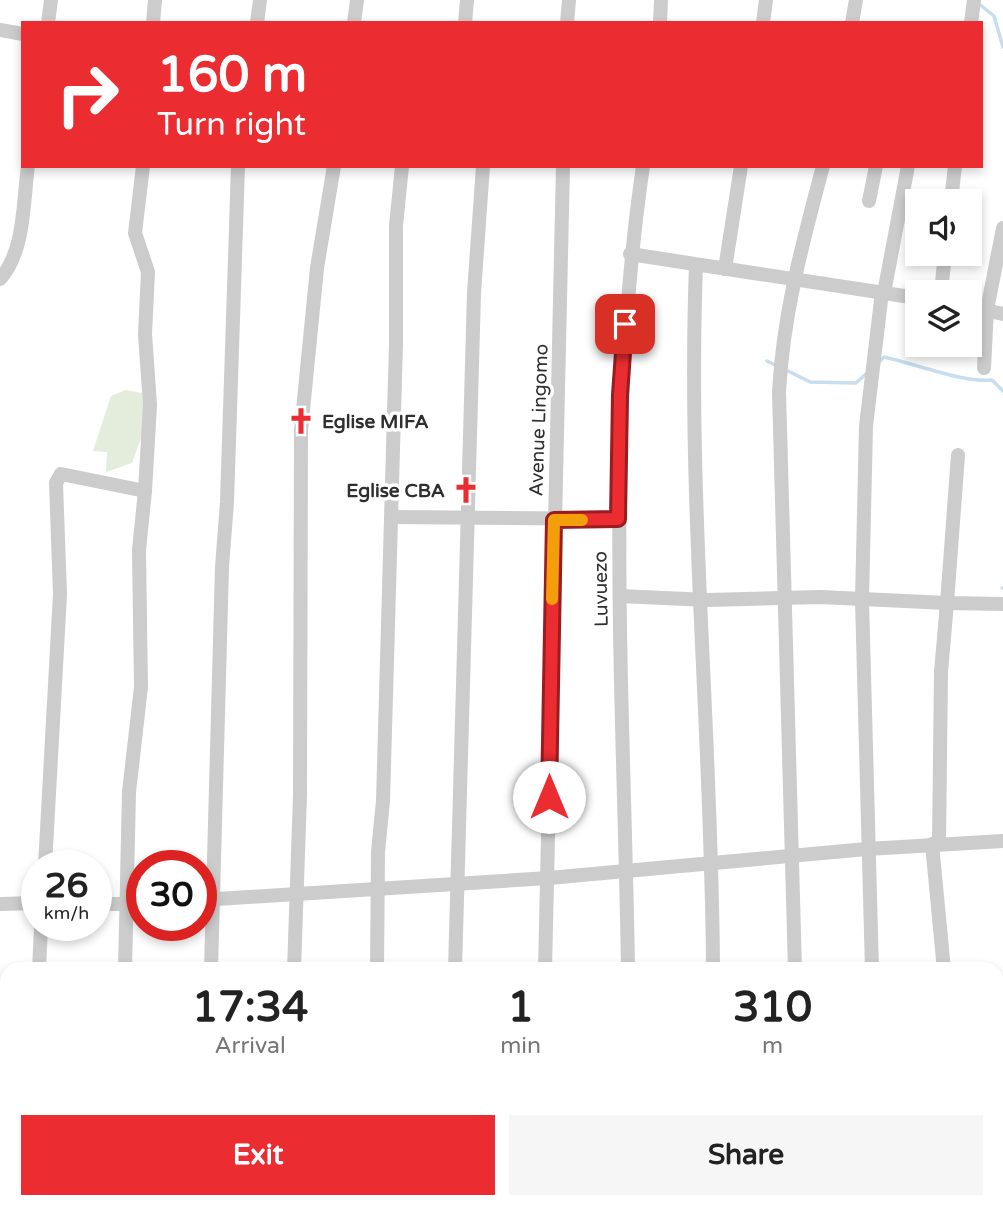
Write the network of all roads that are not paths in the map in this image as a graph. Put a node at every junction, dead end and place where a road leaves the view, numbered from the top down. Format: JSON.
{"nodes":[{"id":1,"x":51,"y":0,"type":"edge"},
{"id":2,"x":155,"y":0,"type":"edge"},
{"id":3,"x":260,"y":0,"type":"edge"},
{"id":4,"x":357,"y":0,"type":"edge"},
{"id":5,"x":467,"y":0,"type":"edge"},
{"id":6,"x":569,"y":0,"type":"edge"},
{"id":7,"x":661,"y":0,"type":"edge"},
{"id":8,"x":766,"y":0,"type":"edge"},
{"id":9,"x":856,"y":0,"type":"edge"},
{"id":10,"x":974,"y":0,"type":"edge"},
{"id":11,"x":48,"y":21,"type":"edge"},
{"id":12,"x":152,"y":21,"type":"edge"},
{"id":13,"x":257,"y":21,"type":"edge"},
{"id":14,"x":354,"y":21,"type":"edge"},
{"id":15,"x":465,"y":21,"type":"edge"},
{"id":16,"x":566,"y":21,"type":"edge"},
{"id":17,"x":660,"y":21,"type":"edge"},
{"id":18,"x":762,"y":21,"type":"edge"},
{"id":19,"x":852,"y":21,"type":"edge"},
{"id":20,"x":971,"y":21,"type":"edge"},
{"id":21,"x":0,"y":30,"type":"edge"},
{"id":22,"x":21,"y":33,"type":"edge"},
{"id":23,"x":28,"y":168,"type":"edge"},
{"id":24,"x":143,"y":168,"type":"edge"},
{"id":25,"x":238,"y":168,"type":"edge"},
{"id":26,"x":334,"y":168,"type":"edge"},
{"id":27,"x":402,"y":168,"type":"edge"},
{"id":28,"x":483,"y":168,"type":"edge"},
{"id":29,"x":563,"y":168,"type":"edge"},
{"id":30,"x":643,"y":168,"type":"edge"},
{"id":31,"x":741,"y":168,"type":"edge"},
{"id":32,"x":822,"y":168,"type":"edge"},
{"id":33,"x":876,"y":168,"type":"edge"},
{"id":34,"x":908,"y":168,"type":"edge"},
{"id":35,"x":955,"y":168,"type":"edge"},
{"id":36,"x":952,"y":189,"type":"edge"},
{"id":37,"x":869,"y":201,"type":"dead end"},
{"id":38,"x":1003,"y":228,"type":"edge"},
{"id":39,"x":631,"y":254,"type":"junction"},
{"id":40,"x":696,"y":265,"type":"junction"},
{"id":41,"x":724,"y":269,"type":"junction"},
{"id":42,"x":0,"y":279,"type":"edge"},
{"id":43,"x":794,"y":280,"type":"junction"},
{"id":44,"x":883,"y":293,"type":"junction"},
{"id":45,"x":905,"y":296,"type":"edge"},
{"id":46,"x":982,"y":309,"type":"edge"},
{"id":47,"x":987,"y":310,"type":"junction"},
{"id":48,"x":1003,"y":314,"type":"edge"},
{"id":49,"x":984,"y":368,"type":"dead end"},
{"id":50,"x":958,"y":455,"type":"dead end"},
{"id":51,"x":145,"y":491,"type":"junction"},
{"id":52,"x":391,"y":517,"type":"junction"},
{"id":53,"x":470,"y":519,"type":"junction"},
{"id":54,"x":618,"y":519,"type":"junction"},
{"id":55,"x":554,"y":520,"type":"junction"},
{"id":56,"x":620,"y":596,"type":"junction"},
{"id":57,"x":786,"y":598,"type":"junction"},
{"id":58,"x":699,"y":599,"type":"junction"},
{"id":59,"x":862,"y":600,"type":"junction"},
{"id":60,"x":947,"y":603,"type":"junction"},
{"id":61,"x":1003,"y":604,"type":"edge"},
{"id":62,"x":1003,"y":841,"type":"edge"},
{"id":63,"x":935,"y":843,"type":"junction"},
{"id":64,"x":867,"y":849,"type":"junction"},
{"id":65,"x":46,"y":850,"type":"edge"},
{"id":66,"x":132,"y":850,"type":"edge"},
{"id":67,"x":209,"y":850,"type":"edge"},
{"id":68,"x":791,"y":856,"type":"junction"},
{"id":69,"x":713,"y":863,"type":"junction"},
{"id":70,"x":626,"y":871,"type":"junction"},
{"id":71,"x":550,"y":878,"type":"junction"},
{"id":72,"x":458,"y":884,"type":"junction"},
{"id":73,"x":379,"y":889,"type":"junction"},
{"id":74,"x":295,"y":893,"type":"junction"},
{"id":75,"x":217,"y":899,"type":"edge"},
{"id":76,"x":21,"y":903,"type":"edge"},
{"id":77,"x":0,"y":904,"type":"edge"},
{"id":78,"x":40,"y":941,"type":"edge"},
{"id":79,"x":129,"y":941,"type":"edge"},
{"id":80,"x":209,"y":941,"type":"edge"},
{"id":81,"x":39,"y":962,"type":"edge"},
{"id":82,"x":126,"y":962,"type":"edge"},
{"id":83,"x":211,"y":962,"type":"edge"},
{"id":84,"x":294,"y":962,"type":"edge"},
{"id":85,"x":377,"y":962,"type":"edge"},
{"id":86,"x":455,"y":962,"type":"edge"},
{"id":87,"x":545,"y":962,"type":"edge"},
{"id":88,"x":628,"y":962,"type":"edge"},
{"id":89,"x":713,"y":962,"type":"edge"},
{"id":90,"x":796,"y":962,"type":"edge"},
{"id":91,"x":872,"y":962,"type":"edge"},
{"id":92,"x":943,"y":962,"type":"edge"}],
"edges":[{"from":1,"to":11,"type":"street"},
{"from":2,"to":12,"type":"street"},
{"from":3,"to":13,"type":"street"},
{"from":4,"to":14,"type":"street"},
{"from":5,"to":15,"type":"street"},
{"from":6,"to":16,"type":"street"},
{"from":7,"to":17,"type":"street"},
{"from":8,"to":18,"type":"street"},
{"from":9,"to":19,"type":"street"},
{"from":10,"to":20,"type":"street"},
{"from":21,"to":22,"type":"street"},
{"from":23,"to":42,"type":"street"},
{"from":24,"to":51,"type":"street"},
{"from":25,"to":67,"type":"street"},
{"from":26,"to":74,"type":"street"},
{"from":27,"to":52,"type":"street"},
{"from":28,"to":53,"type":"street"},
{"from":29,"to":55,"type":"street","name":"Avenue Lingomo"},
{"from":30,"to":39,"type":"street","name":"Luvuezo"},
{"from":31,"to":41,"type":"street"},
{"from":32,"to":43,"type":"street"},
{"from":33,"to":37,"type":"street"},
{"from":34,"to":44,"type":"street"},
{"from":35,"to":36,"type":"street"},
{"from":38,"to":47,"type":"street"},
{"from":39,"to":40,"type":"street"},
{"from":39,"to":54,"type":"street","name":"Luvuezo"},
{"from":40,"to":41,"type":"street"},
{"from":40,"to":58,"type":"street"},
{"from":41,"to":43,"type":"street"},
{"from":43,"to":44,"type":"street"},
{"from":43,"to":57,"type":"street"},
{"from":44,"to":45,"type":"street"},
{"from":44,"to":59,"type":"street"},
{"from":46,"to":47,"type":"street"},
{"from":47,"to":48,"type":"street"},
{"from":47,"to":49,"type":"street"},
{"from":50,"to":60,"type":"street"},
{"from":51,"to":65,"type":"street"},
{"from":51,"to":66,"type":"street"},
{"from":52,"to":53,"type":"street"},
{"from":52,"to":73,"type":"street"},
{"from":53,"to":55,"type":"street"},
{"from":53,"to":72,"type":"street"},
{"from":54,"to":55,"type":"street"},
{"from":54,"to":56,"type":"street","name":"Luvuezo"},
{"from":55,"to":71,"type":"street","name":"Avenue Lingomo"},
{"from":56,"to":58,"type":"street"},
{"from":56,"to":70,"type":"street","name":"Luvuezo"},
{"from":57,"to":58,"type":"street"},
{"from":57,"to":59,"type":"street"},
{"from":57,"to":68,"type":"street"},
{"from":58,"to":69,"type":"street"},
{"from":59,"to":60,"type":"street"},
{"from":59,"to":64,"type":"street"},
{"from":60,"to":61,"type":"street"},
{"from":60,"to":63,"type":"street"},
{"from":62,"to":63,"type":"street"},
{"from":63,"to":64,"type":"street"},
{"from":63,"to":92,"type":"street"},
{"from":64,"to":68,"type":"street"},
{"from":64,"to":91,"type":"street"},
{"from":68,"to":69,"type":"street"},
{"from":68,"to":90,"type":"street"},
{"from":69,"to":70,"type":"street"},
{"from":69,"to":89,"type":"street"},
{"from":70,"to":71,"type":"street"},
{"from":70,"to":88,"type":"street","name":"Luvuezo"},
{"from":71,"to":72,"type":"street"},
{"from":71,"to":87,"type":"street","name":"Avenue Lingomo"},
{"from":72,"to":73,"type":"street"},
{"from":72,"to":86,"type":"street"},
{"from":73,"to":74,"type":"street"},
{"from":73,"to":85,"type":"street"},
{"from":74,"to":75,"type":"street"},
{"from":74,"to":84,"type":"street"},
{"from":76,"to":77,"type":"street"},
{"from":78,"to":81,"type":"street"},
{"from":79,"to":82,"type":"street"},
{"from":80,"to":83,"type":"street"}]}
